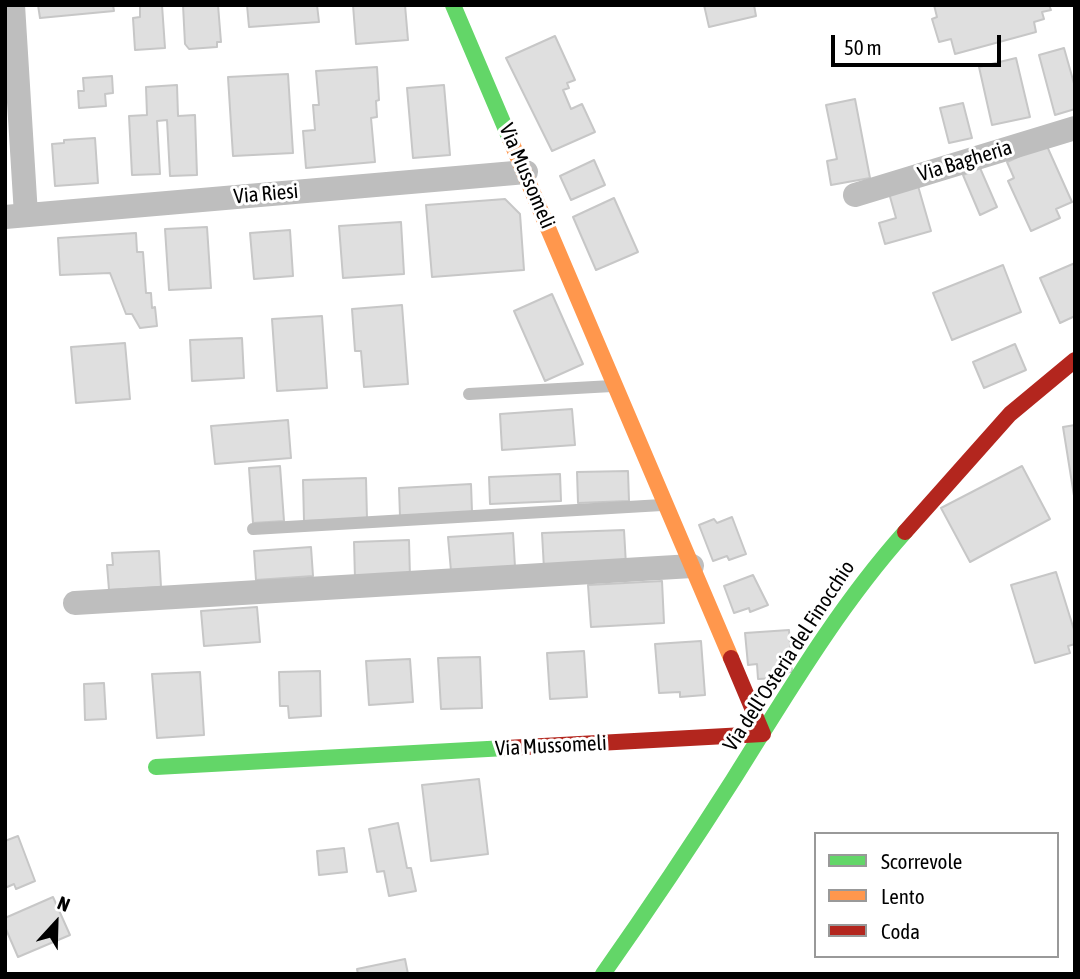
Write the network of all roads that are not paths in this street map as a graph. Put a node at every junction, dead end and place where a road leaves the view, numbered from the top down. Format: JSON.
{"nodes":[{"id":1,"x":13,"y":5,"type":"edge"},
{"id":2,"x":453,"y":5,"type":"edge"},
{"id":3,"x":1075,"y":128,"type":"edge"},
{"id":4,"x":526,"y":172,"type":"junction"},
{"id":5,"x":855,"y":195,"type":"dead end"},
{"id":6,"x":16,"y":216,"type":"edge"},
{"id":7,"x":1075,"y":360,"type":"edge"},
{"id":8,"x":616,"y":386,"type":"junction"},
{"id":9,"x":469,"y":394,"type":"dead end"},
{"id":10,"x":666,"y":504,"type":"junction"},
{"id":11,"x":253,"y":529,"type":"dead end"},
{"id":12,"x":692,"y":566,"type":"junction"},
{"id":13,"x":75,"y":603,"type":"dead end"},
{"id":14,"x":763,"y":734,"type":"junction"},
{"id":15,"x":156,"y":767,"type":"dead end"},
{"id":16,"x":603,"y":974,"type":"edge"}],
"edges":[{"from":1,"to":6,"type":"street"},
{"from":2,"to":4,"type":"street","name":"Via Mussomeli"},
{"from":3,"to":5,"type":"street","name":"Via Bagheria"},
{"from":4,"to":6,"type":"street","name":"Via Riesi"},
{"from":4,"to":8,"type":"street","name":"Via Mussomeli"},
{"from":7,"to":14,"type":"street","name":"Via dell'Osteria del Finocchio"},
{"from":8,"to":9,"type":"lane"},
{"from":8,"to":10,"type":"street","name":"Via Mussomeli"},
{"from":10,"to":11,"type":"lane"},
{"from":10,"to":12,"type":"street","name":"Via Mussomeli"},
{"from":12,"to":13,"type":"street"},
{"from":12,"to":14,"type":"street","name":"Via Mussomeli"},
{"from":14,"to":15,"type":"street","name":"Via Mussomeli"},
{"from":14,"to":16,"type":"street","name":"Via dell'Osteria del Finocchio"}]}
